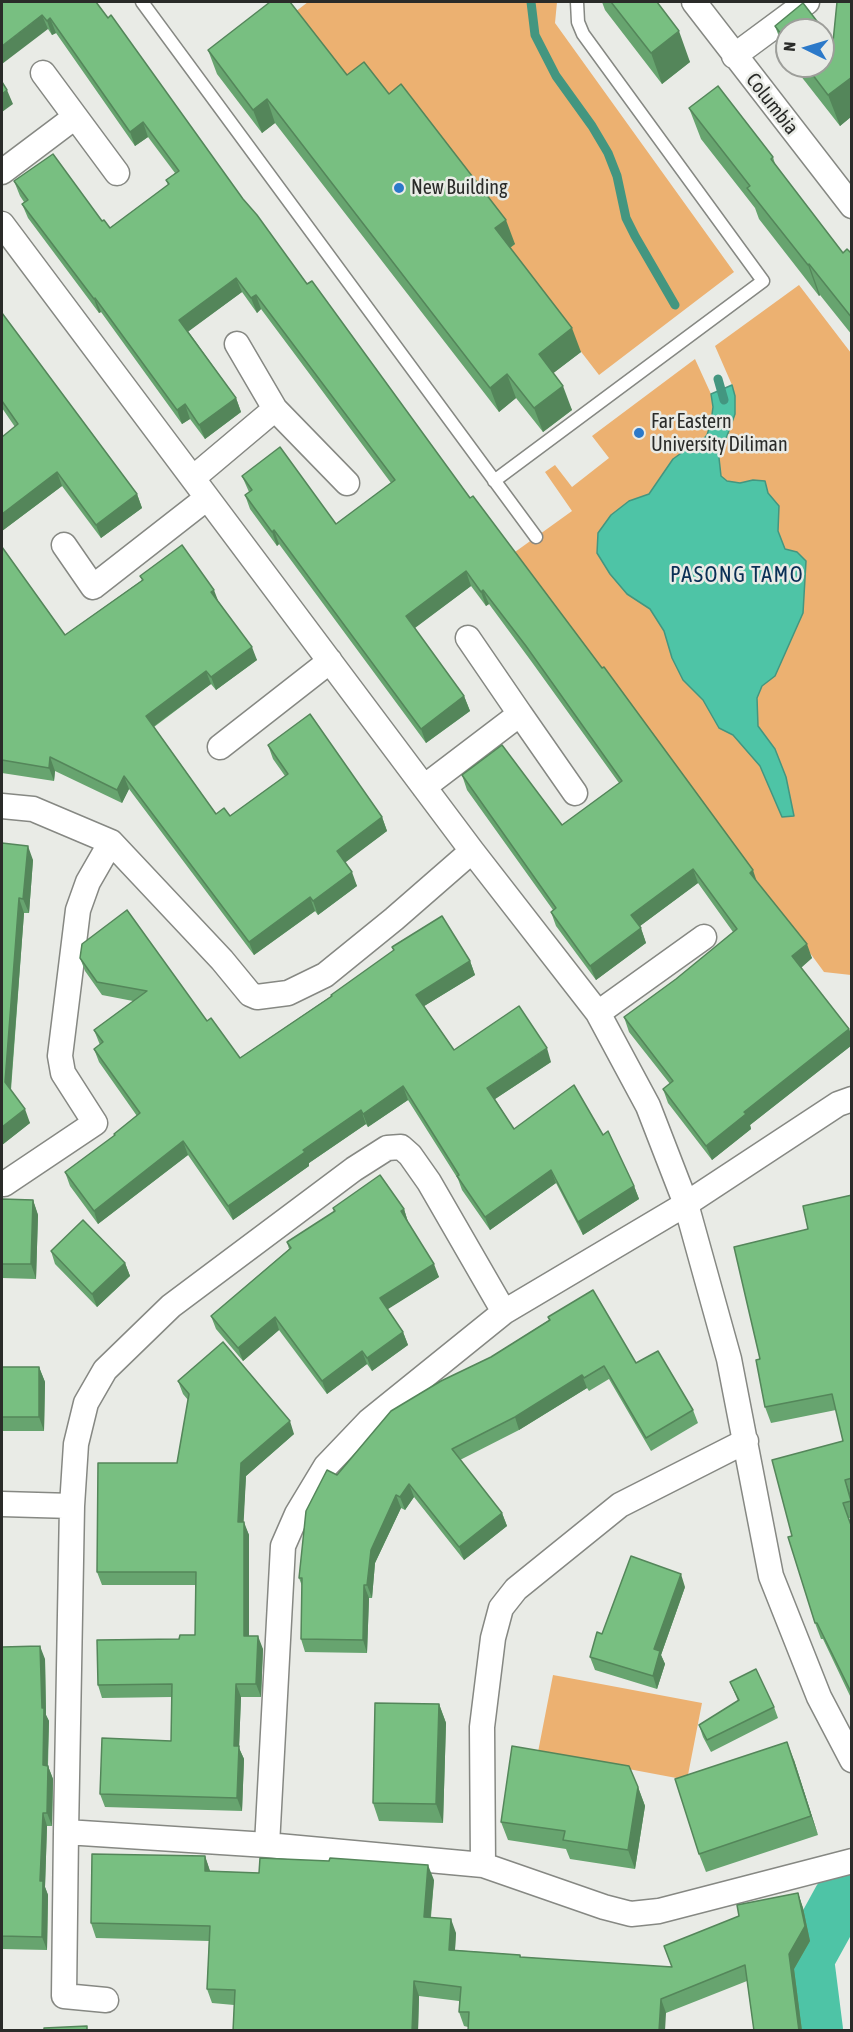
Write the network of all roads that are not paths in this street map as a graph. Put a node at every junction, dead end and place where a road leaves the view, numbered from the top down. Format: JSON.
{"nodes":[{"id":1,"x":142,"y":2,"type":"edge"},
{"id":2,"x":576,"y":2,"type":"edge"},
{"id":3,"x":694,"y":2,"type":"edge"},
{"id":4,"x":807,"y":2,"type":"edge"},
{"id":5,"x":734,"y":56,"type":"junction"},
{"id":6,"x":43,"y":73,"type":"dead end"},
{"id":7,"x":75,"y":117,"type":"junction"},
{"id":8,"x":2,"y":172,"type":"edge"},
{"id":9,"x":117,"y":173,"type":"dead end"},
{"id":10,"x":849,"y":199,"type":"edge"},
{"id":11,"x":2,"y":224,"type":"edge"},
{"id":12,"x":237,"y":344,"type":"dead end"},
{"id":13,"x":275,"y":409,"type":"junction"},
{"id":14,"x":193,"y":478,"type":"junction"},
{"id":15,"x":494,"y":481,"type":"junction"},
{"id":16,"x":347,"y":483,"type":"dead end"},
{"id":17,"x":207,"y":498,"type":"junction"},
{"id":18,"x":536,"y":537,"type":"dead end"},
{"id":19,"x":64,"y":545,"type":"dead end"},
{"id":20,"x":468,"y":638,"type":"dead end"},
{"id":21,"x":330,"y":661,"type":"junction"},
{"id":22,"x":520,"y":714,"type":"junction"},
{"id":23,"x":220,"y":747,"type":"dead end"},
{"id":24,"x":424,"y":787,"type":"junction"},
{"id":25,"x":575,"y":793,"type":"dead end"},
{"id":26,"x":2,"y":806,"type":"edge"},
{"id":27,"x":111,"y":842,"type":"junction"},
{"id":28,"x":472,"y":851,"type":"junction"},
{"id":29,"x":704,"y":937,"type":"dead end"},
{"id":30,"x":598,"y":1013,"type":"junction"},
{"id":31,"x":852,"y":1099,"type":"edge"},
{"id":32,"x":3,"y":1184,"type":"dead end"},
{"id":33,"x":686,"y":1204,"type":"junction"},
{"id":34,"x":504,"y":1312,"type":"junction"},
{"id":35,"x":746,"y":1441,"type":"junction"},
{"id":36,"x":2,"y":1504,"type":"edge"},
{"id":37,"x":72,"y":1506,"type":"junction"},
{"id":38,"x":852,"y":1760,"type":"edge"},
{"id":39,"x":66,"y":1832,"type":"junction"},
{"id":40,"x":267,"y":1845,"type":"junction"},
{"id":41,"x":852,"y":1860,"type":"edge"},
{"id":42,"x":483,"y":1866,"type":"junction"},
{"id":43,"x":106,"y":2000,"type":"dead end"}],
"edges":[{"from":1,"to":15,"type":"lane"},
{"from":2,"to":15,"type":"lane"},
{"from":3,"to":5,"type":"street","name":"Columbia"},
{"from":4,"to":5,"type":"street"},
{"from":5,"to":10,"type":"street","name":"Columbia"},
{"from":6,"to":7,"type":"street"},
{"from":7,"to":8,"type":"street"},
{"from":7,"to":9,"type":"street"},
{"from":11,"to":14,"type":"street"},
{"from":12,"to":13,"type":"street"},
{"from":13,"to":14,"type":"street"},
{"from":13,"to":16,"type":"street"},
{"from":14,"to":17,"type":"street"},
{"from":15,"to":18,"type":"lane"},
{"from":17,"to":19,"type":"street"},
{"from":17,"to":21,"type":"street"},
{"from":20,"to":22,"type":"street"},
{"from":21,"to":23,"type":"street"},
{"from":21,"to":24,"type":"street"},
{"from":22,"to":24,"type":"street"},
{"from":22,"to":25,"type":"street"},
{"from":24,"to":28,"type":"street"},
{"from":26,"to":27,"type":"street"},
{"from":27,"to":28,"type":"street"},
{"from":27,"to":32,"type":"street"},
{"from":28,"to":30,"type":"street"},
{"from":29,"to":30,"type":"street"},
{"from":30,"to":33,"type":"street"},
{"from":31,"to":33,"type":"street"},
{"from":33,"to":34,"type":"street"},
{"from":33,"to":35,"type":"street"},
{"from":34,"to":37,"type":"street"},
{"from":34,"to":40,"type":"street"},
{"from":35,"to":38,"type":"street"},
{"from":35,"to":42,"type":"street"},
{"from":36,"to":37,"type":"street"},
{"from":37,"to":39,"type":"street"},
{"from":39,"to":40,"type":"street"},
{"from":39,"to":43,"type":"street"},
{"from":40,"to":42,"type":"street"},
{"from":41,"to":42,"type":"street"}]}
